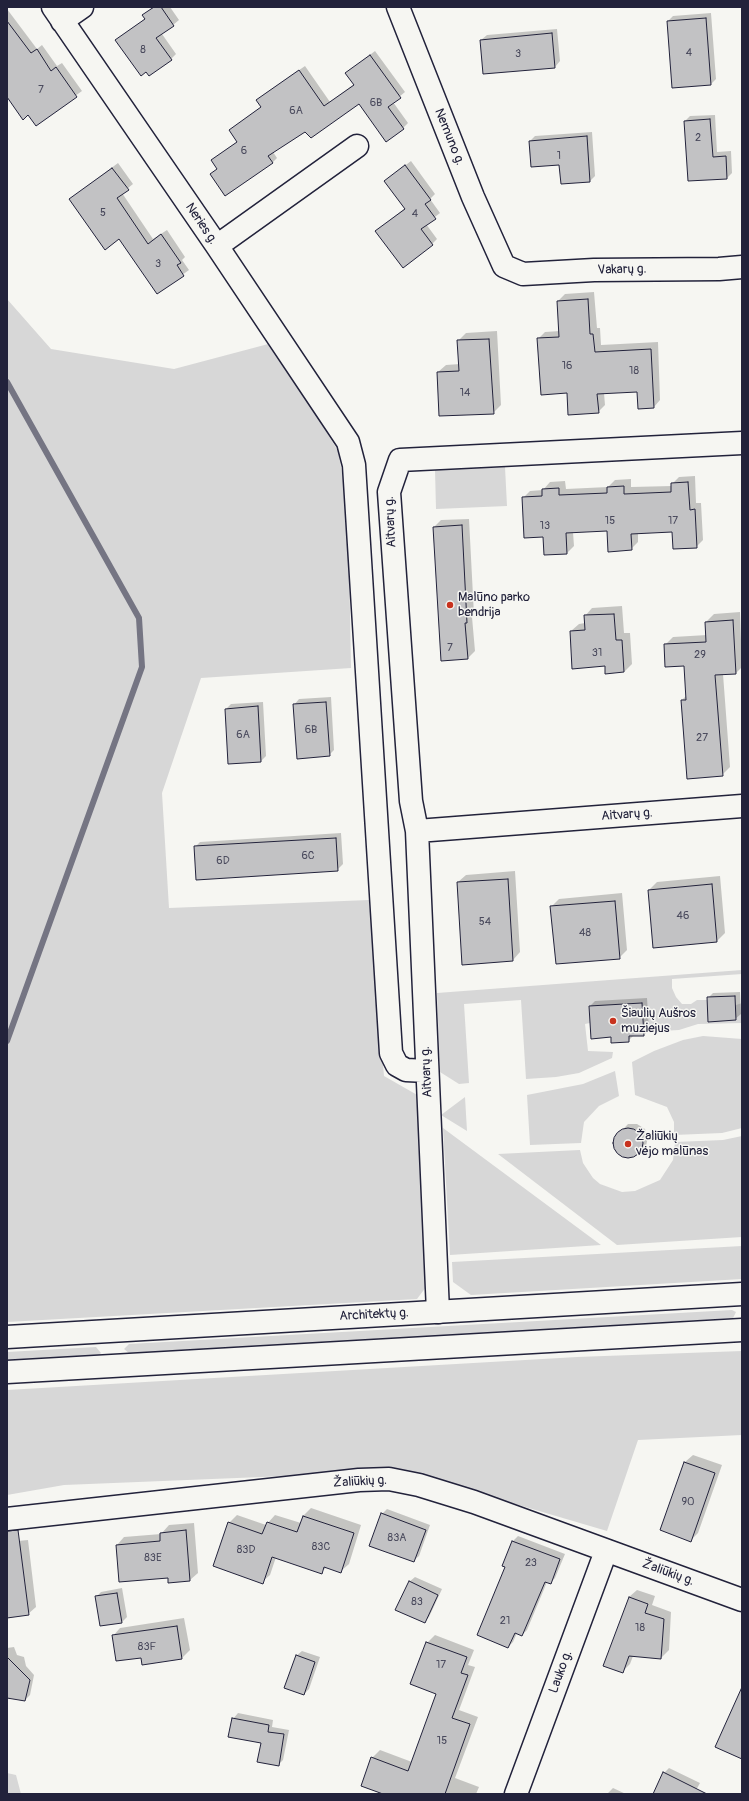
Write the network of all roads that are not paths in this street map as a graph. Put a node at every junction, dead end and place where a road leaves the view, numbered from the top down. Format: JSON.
{"nodes":[{"id":1,"x":82,"y":7,"type":"edge"},
{"id":2,"x":398,"y":7,"type":"edge"},
{"id":3,"x":57,"y":14,"type":"edge"},
{"id":4,"x":357,"y":146,"type":"dead end"},
{"id":5,"x":217,"y":246,"type":"junction"},
{"id":6,"x":504,"y":266,"type":"joint"},
{"id":7,"x":742,"y":267,"type":"edge"},
{"id":8,"x":742,"y":443,"type":"edge"},
{"id":9,"x":742,"y":806,"type":"edge"},
{"id":10,"x":417,"y":831,"type":"junction"},
{"id":11,"x":427,"y":1071,"type":"junction"},
{"id":12,"x":742,"y":1294,"type":"edge"},
{"id":13,"x":438,"y":1312,"type":"junction"},
{"id":14,"x":742,"y":1330,"type":"edge"},
{"id":15,"x":114,"y":1331,"type":"junction"},
{"id":16,"x":7,"y":1337,"type":"edge"},
{"id":17,"x":116,"y":1366,"type":"junction"},
{"id":18,"x":7,"y":1372,"type":"edge"},
{"id":19,"x":7,"y":1519,"type":"edge"},
{"id":20,"x":606,"y":1551,"type":"junction"},
{"id":21,"x":742,"y":1600,"type":"edge"},
{"id":22,"x":516,"y":1794,"type":"edge"}],
"edges":[{"from":1,"to":3,"type":"street"},
{"from":2,"to":6,"type":"street","name":"Nemuno g."},
{"from":3,"to":5,"type":"street","name":"Neries g."},
{"from":4,"to":5,"type":"street"},
{"from":5,"to":11,"type":"street","name":"Neries g."},
{"from":6,"to":7,"type":"street","name":"Vakarų g."},
{"from":8,"to":10,"type":"street","name":"Aitvarų g."},
{"from":9,"to":10,"type":"street","name":"Aitvarų g."},
{"from":10,"to":11,"type":"street","name":"Aitvarų g."},
{"from":11,"to":13,"type":"street","name":"Aitvarų g."},
{"from":12,"to":13,"type":"street","name":"Architektų g."},
{"from":13,"to":15,"type":"street","name":"Architektų g."},
{"from":14,"to":17,"type":"street"},
{"from":15,"to":16,"type":"street","name":"Architektų g."},
{"from":15,"to":17,"type":"street"},
{"from":17,"to":18,"type":"street"},
{"from":19,"to":20,"type":"street","name":"Žaliūkių g."},
{"from":20,"to":21,"type":"street","name":"Žaliūkių g."},
{"from":20,"to":22,"type":"street","name":"Lauko g."}]}
